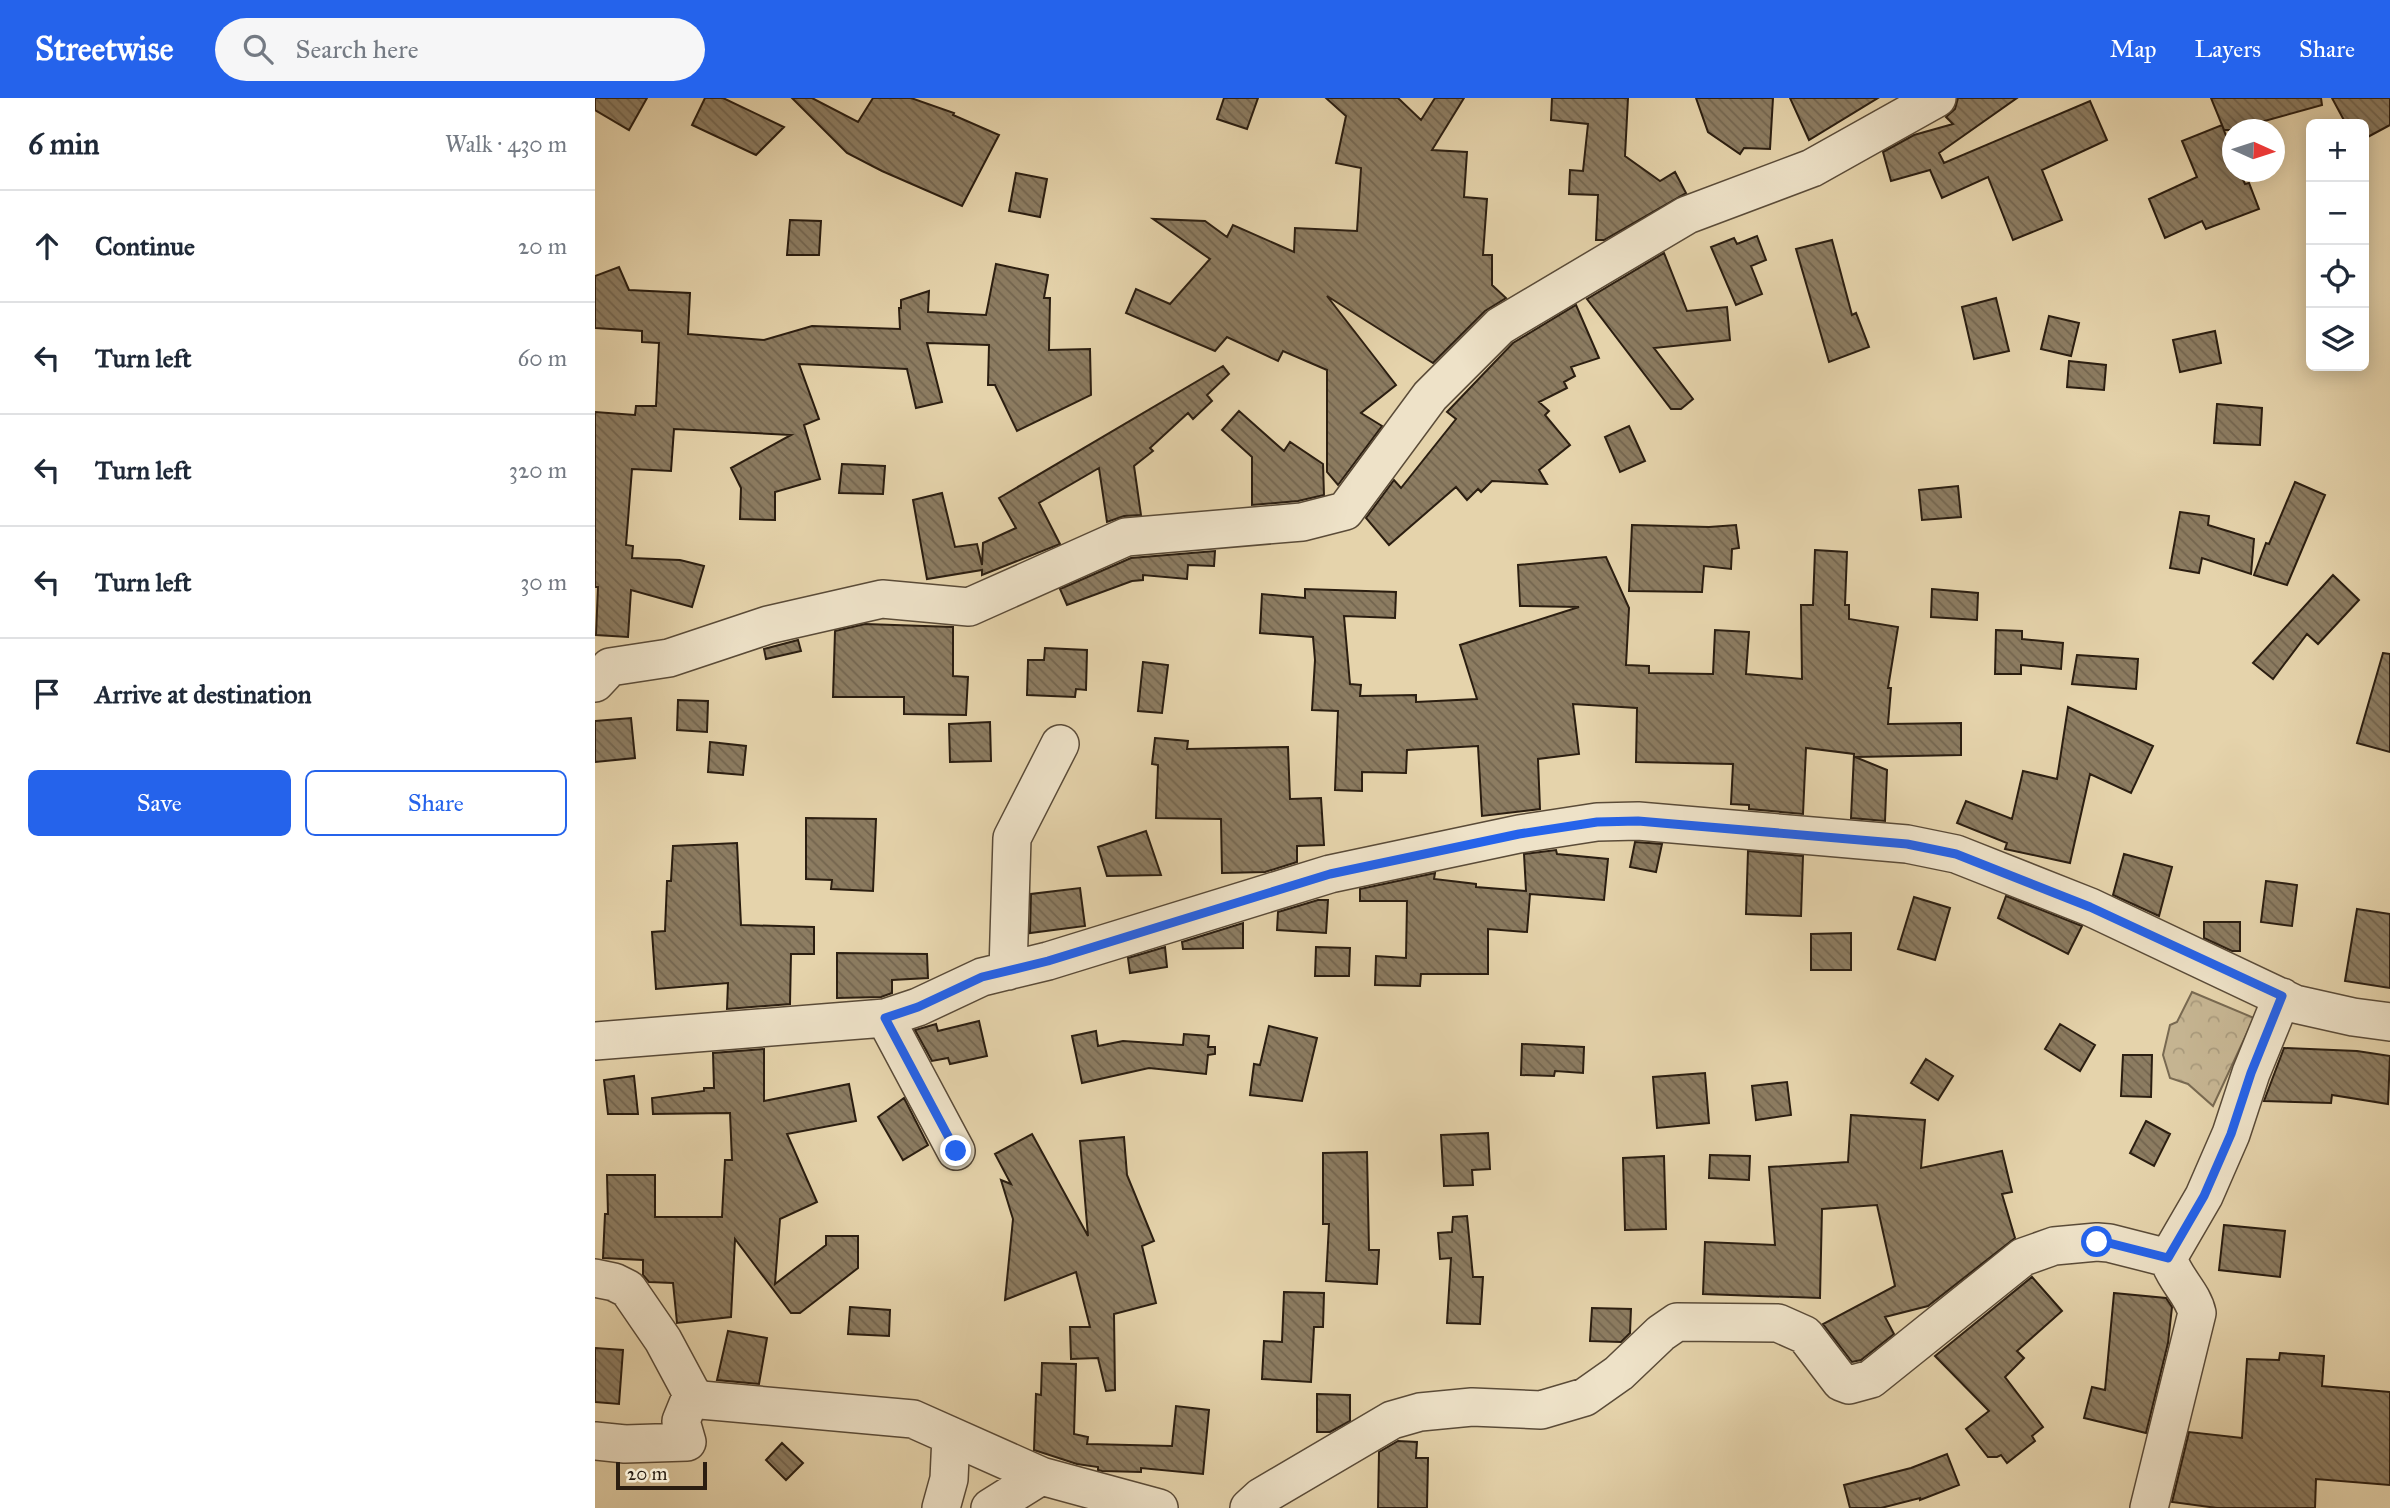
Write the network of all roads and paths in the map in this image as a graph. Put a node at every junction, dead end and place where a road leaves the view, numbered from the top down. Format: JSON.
{"nodes":[{"id":1,"x":1937,"y":98,"type":"edge"},
{"id":2,"x":595,"y":683,"type":"edge"},
{"id":3,"x":1060,"y":744,"type":"dead end"},
{"id":4,"x":1009,"y":971,"type":"junction"},
{"id":5,"x":2282,"y":996,"type":"junction"},
{"id":6,"x":885,"y":1018,"type":"junction"},
{"id":7,"x":2390,"y":1022,"type":"edge"},
{"id":8,"x":595,"y":1041,"type":"edge"},
{"id":9,"x":956,"y":1151,"type":"dead end"},
{"id":10,"x":2168,"y":1258,"type":"junction"},
{"id":11,"x":595,"y":1278,"type":"edge"},
{"id":12,"x":692,"y":1394,"type":"junction"},
{"id":13,"x":951,"y":1436,"type":"junction"},
{"id":14,"x":595,"y":1441,"type":"edge"},
{"id":15,"x":1041,"y":1476,"type":"junction"},
{"id":16,"x":941,"y":1508,"type":"edge"},
{"id":17,"x":990,"y":1508,"type":"edge"},
{"id":18,"x":1159,"y":1508,"type":"edge"},
{"id":19,"x":1249,"y":1508,"type":"edge"},
{"id":20,"x":2149,"y":1508,"type":"edge"}],
"edges":[{"from":1,"to":2,"type":"street"},
{"from":3,"to":4,"type":"street"},
{"from":4,"to":5,"type":"street"},
{"from":4,"to":6,"type":"street"},
{"from":5,"to":7,"type":"street"},
{"from":5,"to":10,"type":"street"},
{"from":6,"to":8,"type":"street"},
{"from":6,"to":9,"type":"street"},
{"from":10,"to":19,"type":"street"},
{"from":10,"to":20,"type":"street"},
{"from":11,"to":12,"type":"street"},
{"from":12,"to":13,"type":"street"},
{"from":12,"to":14,"type":"street"},
{"from":13,"to":15,"type":"street"},
{"from":13,"to":16,"type":"street"},
{"from":15,"to":17,"type":"street"},
{"from":15,"to":18,"type":"street"}]}
